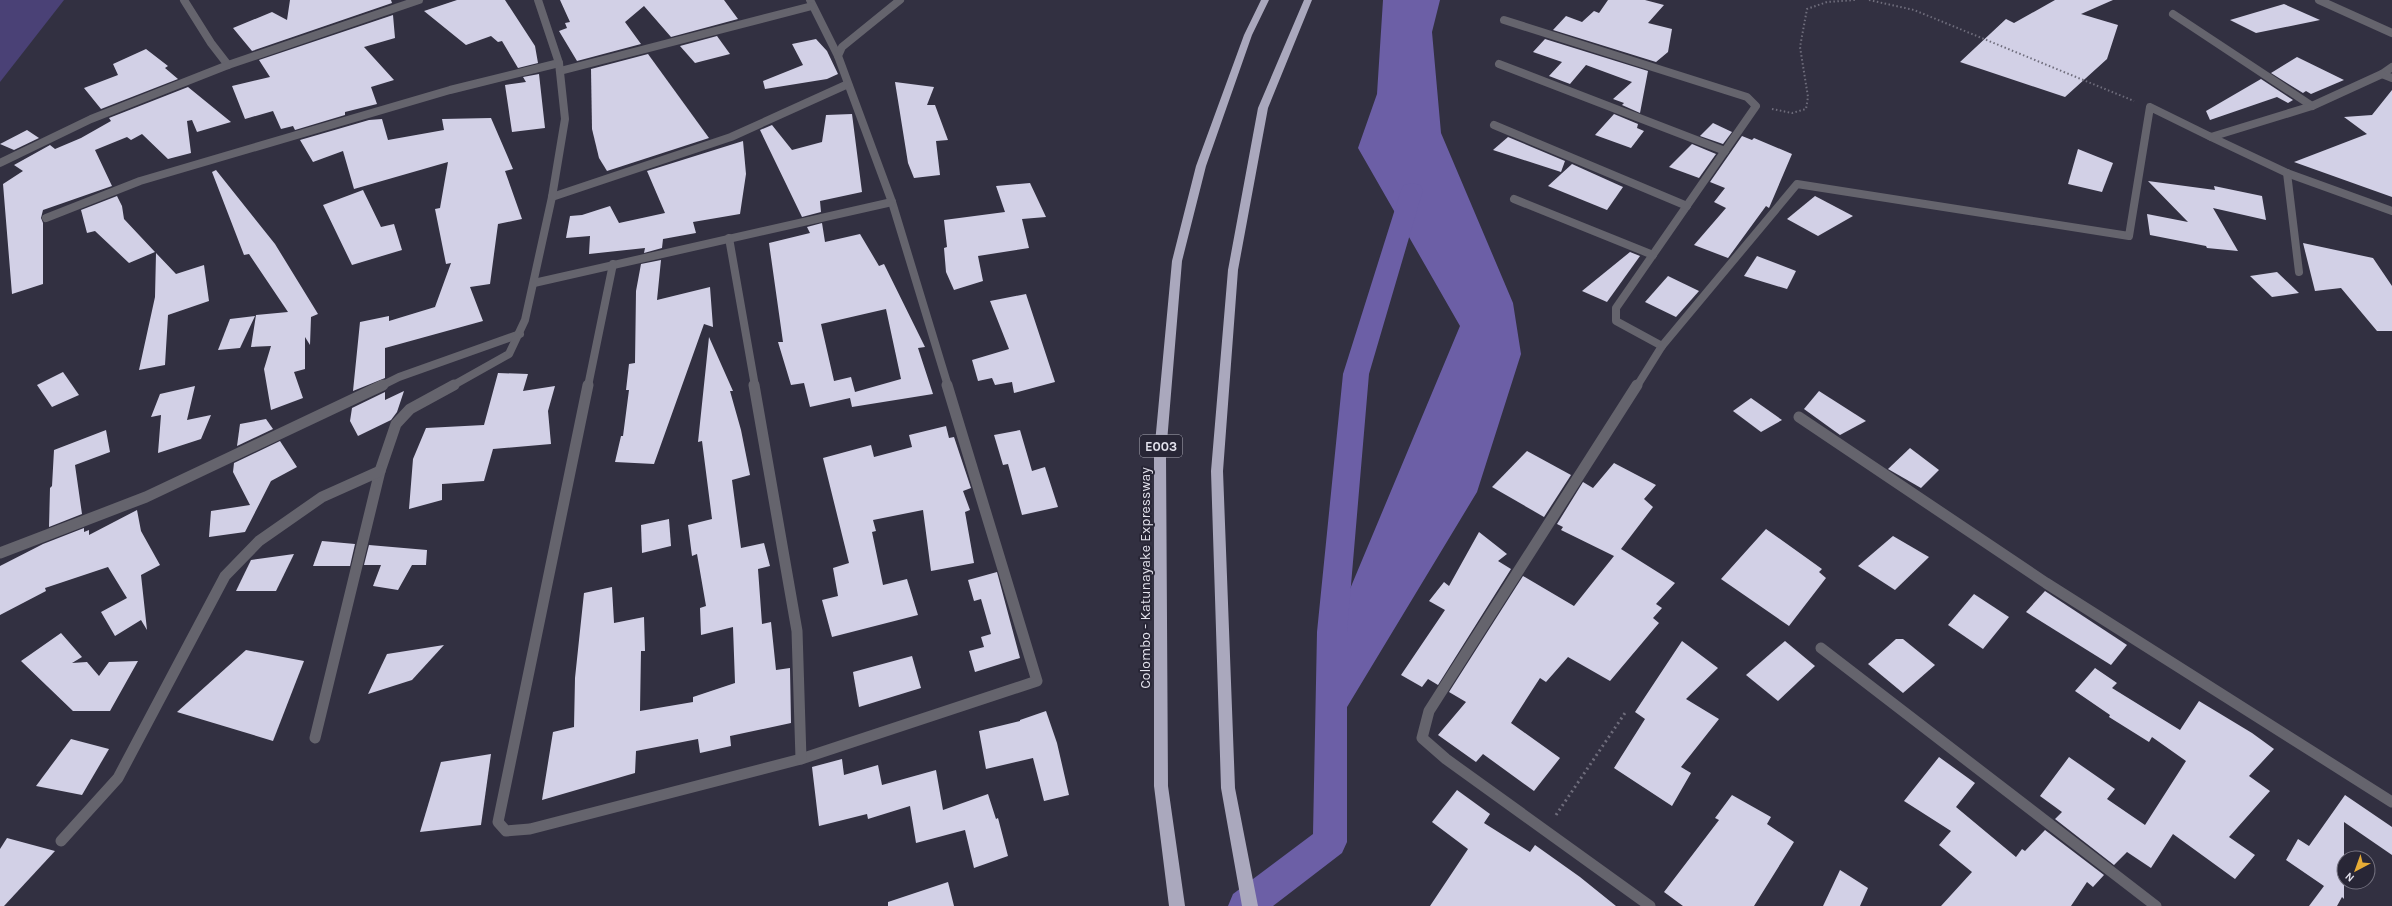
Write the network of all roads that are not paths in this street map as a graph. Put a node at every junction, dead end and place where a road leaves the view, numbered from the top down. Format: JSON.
{"nodes":[{"id":1,"x":184,"y":0,"type":"edge"},
{"id":2,"x":419,"y":0,"type":"edge"},
{"id":3,"x":538,"y":0,"type":"edge"},
{"id":4,"x":900,"y":0,"type":"edge"},
{"id":5,"x":1265,"y":0,"type":"edge"},
{"id":6,"x":1308,"y":0,"type":"edge"},
{"id":7,"x":2319,"y":0,"type":"edge"},
{"id":8,"x":811,"y":3,"type":"edge"},
{"id":9,"x":2173,"y":14,"type":"dead end"},
{"id":10,"x":1504,"y":20,"type":"dead end"},
{"id":11,"x":2392,"y":33,"type":"edge"},
{"id":12,"x":838,"y":56,"type":"junction"},
{"id":13,"x":1499,"y":64,"type":"dead end"},
{"id":14,"x":228,"y":65,"type":"junction"},
{"id":15,"x":560,"y":67,"type":"junction"},
{"id":16,"x":2392,"y":67,"type":"edge"},
{"id":17,"x":2382,"y":74,"type":"junction"},
{"id":18,"x":2392,"y":78,"type":"edge"},
{"id":19,"x":848,"y":84,"type":"junction"},
{"id":20,"x":2312,"y":106,"type":"junction"},
{"id":21,"x":1494,"y":125,"type":"dead end"},
{"id":22,"x":2211,"y":137,"type":"junction"},
{"id":23,"x":1725,"y":151,"type":"junction"},
{"id":24,"x":0,"y":164,"type":"edge"},
{"id":25,"x":2287,"y":173,"type":"junction"},
{"id":26,"x":552,"y":197,"type":"junction"},
{"id":27,"x":1514,"y":199,"type":"dead end"},
{"id":28,"x":892,"y":202,"type":"junction"},
{"id":29,"x":1687,"y":206,"type":"junction"},
{"id":30,"x":2392,"y":211,"type":"edge"},
{"id":31,"x":46,"y":218,"type":"dead end"},
{"id":32,"x":729,"y":238,"type":"junction"},
{"id":33,"x":1653,"y":255,"type":"junction"},
{"id":34,"x":613,"y":264,"type":"junction"},
{"id":35,"x":2299,"y":272,"type":"dead end"},
{"id":36,"x":534,"y":283,"type":"junction"},
{"id":37,"x":520,"y":334,"type":"junction"},
{"id":38,"x":1662,"y":346,"type":"junction"},
{"id":39,"x":1799,"y":417,"type":"dead end"},
{"id":40,"x":380,"y":471,"type":"junction"},
{"id":41,"x":0,"y":552,"type":"edge"},
{"id":42,"x":1821,"y":648,"type":"dead end"},
{"id":43,"x":315,"y":738,"type":"dead end"},
{"id":44,"x":801,"y":759,"type":"junction"},
{"id":45,"x":2392,"y":802,"type":"edge"},
{"id":46,"x":61,"y":841,"type":"dead end"},
{"id":47,"x":1177,"y":906,"type":"edge"},
{"id":48,"x":1250,"y":906,"type":"edge"},
{"id":49,"x":1650,"y":906,"type":"edge"},
{"id":50,"x":2156,"y":906,"type":"edge"}],
"edges":[{"from":1,"to":14,"type":"street"},
{"from":2,"to":14,"type":"street"},
{"from":3,"to":15,"type":"street"},
{"from":4,"to":12,"type":"street"},
{"from":5,"to":47,"type":"highway","name":"Colombo - Katunayake Expressway","number":"E003"},
{"from":6,"to":48,"type":"highway"},
{"from":7,"to":11,"type":"street"},
{"from":8,"to":12,"type":"street"},
{"from":8,"to":15,"type":"street"},
{"from":9,"to":20,"type":"street"},
{"from":10,"to":23,"type":"street"},
{"from":12,"to":19,"type":"street"},
{"from":13,"to":23,"type":"street"},
{"from":14,"to":24,"type":"street"},
{"from":15,"to":26,"type":"street"},
{"from":15,"to":31,"type":"street"},
{"from":16,"to":17,"type":"street"},
{"from":17,"to":18,"type":"street"},
{"from":17,"to":20,"type":"street"},
{"from":19,"to":26,"type":"street"},
{"from":19,"to":28,"type":"street"},
{"from":20,"to":22,"type":"street"},
{"from":21,"to":29,"type":"street"},
{"from":22,"to":25,"type":"street"},
{"from":22,"to":38,"type":"street"},
{"from":23,"to":29,"type":"street"},
{"from":25,"to":30,"type":"street"},
{"from":25,"to":35,"type":"street"},
{"from":26,"to":36,"type":"street"},
{"from":27,"to":33,"type":"street"},
{"from":28,"to":32,"type":"street"},
{"from":28,"to":44,"type":"street"},
{"from":29,"to":33,"type":"street"},
{"from":32,"to":34,"type":"street"},
{"from":32,"to":44,"type":"street"},
{"from":33,"to":38,"type":"street"},
{"from":34,"to":36,"type":"street"},
{"from":34,"to":44,"type":"street"},
{"from":36,"to":37,"type":"street"},
{"from":37,"to":40,"type":"street"},
{"from":37,"to":41,"type":"street"},
{"from":38,"to":49,"type":"street"},
{"from":39,"to":45,"type":"street"},
{"from":40,"to":43,"type":"street"},
{"from":40,"to":46,"type":"street"},
{"from":42,"to":50,"type":"street"}]}
